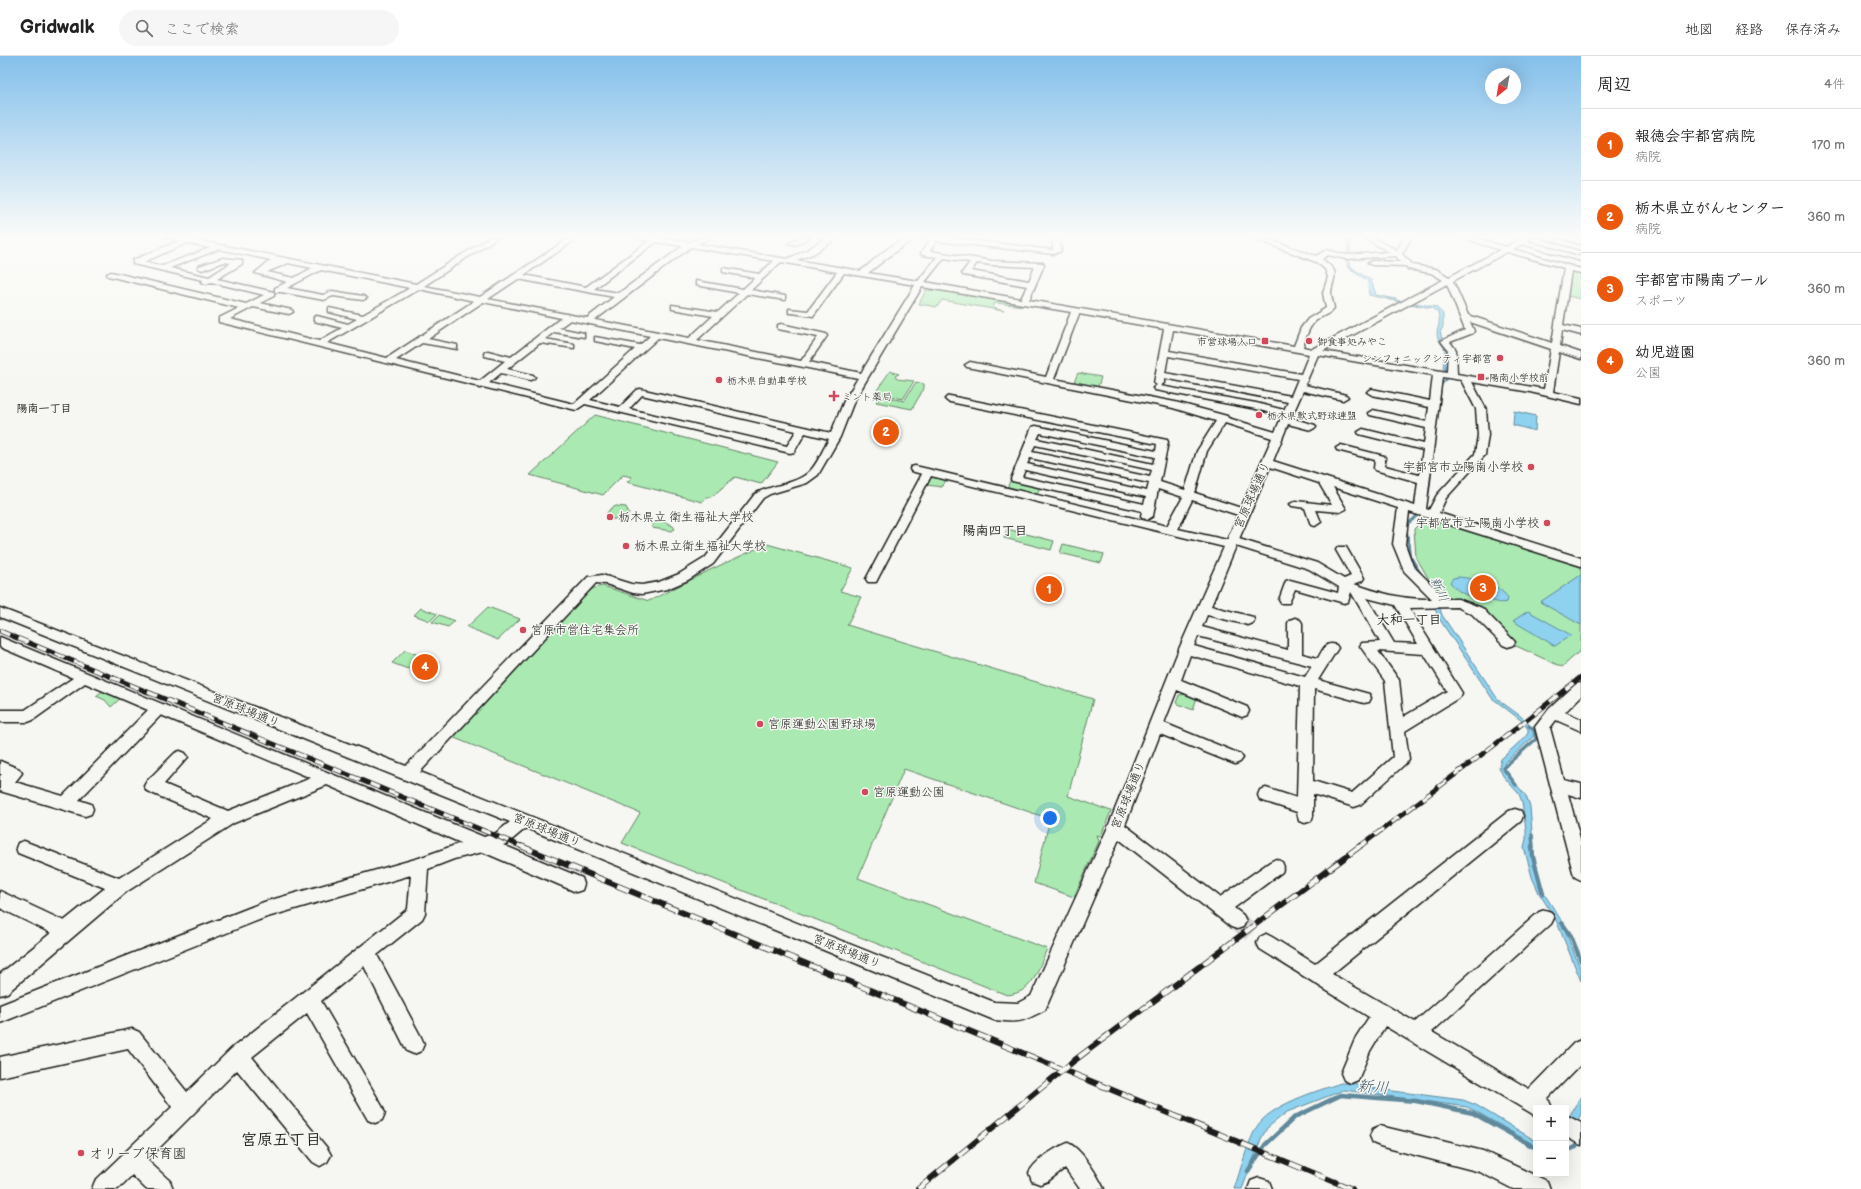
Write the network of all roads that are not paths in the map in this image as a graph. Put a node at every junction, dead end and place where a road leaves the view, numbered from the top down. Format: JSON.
{"nodes":[{"id":1,"x":177,"y":290,"type":"edge"},
{"id":2,"x":190,"y":290,"type":"edge"},
{"id":3,"x":255,"y":290,"type":"edge"},
{"id":4,"x":278,"y":290,"type":"edge"},
{"id":5,"x":284,"y":290,"type":"edge"},
{"id":6,"x":412,"y":290,"type":"edge"},
{"id":7,"x":431,"y":290,"type":"edge"},
{"id":8,"x":496,"y":290,"type":"edge"},
{"id":9,"x":588,"y":290,"type":"edge"},
{"id":10,"x":628,"y":290,"type":"edge"},
{"id":11,"x":740,"y":290,"type":"edge"},
{"id":12,"x":828,"y":290,"type":"edge"},
{"id":13,"x":916,"y":290,"type":"edge"},
{"id":14,"x":954,"y":290,"type":"edge"},
{"id":15,"x":1029,"y":290,"type":"edge"},
{"id":16,"x":1328,"y":290,"type":"edge"},
{"id":17,"x":1430,"y":290,"type":"edge"},
{"id":18,"x":1453,"y":290,"type":"edge"},
{"id":19,"x":1565,"y":290,"type":"edge"},
{"id":20,"x":260,"y":291,"type":"joint"},
{"id":21,"x":746,"y":291,"type":"junction"},
{"id":22,"x":186,"y":292,"type":"junction"},
{"id":23,"x":271,"y":294,"type":"junction"},
{"id":24,"x":620,"y":296,"type":"junction"},
{"id":25,"x":363,"y":298,"type":"dead end"},
{"id":26,"x":782,"y":298,"type":"dead end"},
{"id":27,"x":481,"y":300,"type":"junction"},
{"id":28,"x":1024,"y":302,"type":"junction"},
{"id":29,"x":250,"y":305,"type":"junction"},
{"id":30,"x":674,"y":307,"type":"dead end"},
{"id":31,"x":332,"y":310,"type":"dead end"},
{"id":32,"x":792,"y":310,"type":"dead end"},
{"id":33,"x":1076,"y":311,"type":"junction"},
{"id":34,"x":289,"y":312,"type":"dead end"},
{"id":35,"x":720,"y":315,"type":"junction"},
{"id":36,"x":568,"y":317,"type":"junction"},
{"id":37,"x":1465,"y":317,"type":"junction"},
{"id":38,"x":365,"y":318,"type":"junction"},
{"id":39,"x":317,"y":319,"type":"dead end"},
{"id":40,"x":588,"y":321,"type":"junction"},
{"id":41,"x":349,"y":327,"type":"junction"},
{"id":42,"x":782,"y":327,"type":"dead end"},
{"id":43,"x":1169,"y":327,"type":"junction"},
{"id":44,"x":1559,"y":328,"type":"junction"},
{"id":45,"x":552,"y":329,"type":"junction"},
{"id":46,"x":1581,"y":332,"type":"edge"},
{"id":47,"x":656,"y":335,"type":"junction"},
{"id":48,"x":582,"y":336,"type":"dead end"},
{"id":49,"x":598,"y":339,"type":"dead end"},
{"id":50,"x":421,"y":340,"type":"junction"},
{"id":51,"x":538,"y":340,"type":"junction"},
{"id":52,"x":690,"y":342,"type":"junction"},
{"id":53,"x":320,"y":344,"type":"junction"},
{"id":54,"x":571,"y":346,"type":"dead end"},
{"id":55,"x":454,"y":347,"type":"dead end"},
{"id":56,"x":642,"y":348,"type":"junction"},
{"id":57,"x":1298,"y":348,"type":"junction"},
{"id":58,"x":1556,"y":348,"type":"junction"},
{"id":59,"x":1315,"y":351,"type":"junction"},
{"id":60,"x":1165,"y":353,"type":"junction"},
{"id":61,"x":488,"y":354,"type":"dead end"},
{"id":62,"x":1581,"y":356,"type":"edge"},
{"id":63,"x":513,"y":360,"type":"junction"},
{"id":64,"x":388,"y":361,"type":"junction"},
{"id":65,"x":803,"y":364,"type":"junction"},
{"id":66,"x":970,"y":365,"type":"dead end"},
{"id":67,"x":500,"y":370,"type":"junction"},
{"id":68,"x":1438,"y":373,"type":"junction"},
{"id":69,"x":1160,"y":375,"type":"junction"},
{"id":70,"x":1452,"y":375,"type":"junction"},
{"id":71,"x":864,"y":376,"type":"junction"},
{"id":72,"x":530,"y":377,"type":"dead end"},
{"id":73,"x":1465,"y":378,"type":"junction"},
{"id":74,"x":1049,"y":380,"type":"junction"},
{"id":75,"x":480,"y":385,"type":"junction"},
{"id":76,"x":1158,"y":388,"type":"junction"},
{"id":77,"x":1299,"y":388,"type":"junction"},
{"id":78,"x":1372,"y":392,"type":"dead end"},
{"id":79,"x":1548,"y":393,"type":"junction"},
{"id":80,"x":1343,"y":397,"type":"dead end"},
{"id":81,"x":950,"y":399,"type":"dead end"},
{"id":82,"x":584,"y":401,"type":"junction"},
{"id":83,"x":1155,"y":401,"type":"junction"},
{"id":84,"x":1581,"y":401,"type":"edge"},
{"id":85,"x":1434,"y":405,"type":"junction"},
{"id":86,"x":622,"y":410,"type":"junction"},
{"id":87,"x":1373,"y":413,"type":"dead end"},
{"id":88,"x":1286,"y":417,"type":"junction"},
{"id":89,"x":1223,"y":418,"type":"junction"},
{"id":90,"x":1311,"y":426,"type":"dead end"},
{"id":91,"x":1431,"y":426,"type":"junction"},
{"id":92,"x":802,"y":430,"type":"junction"},
{"id":93,"x":1363,"y":432,"type":"dead end"},
{"id":94,"x":1278,"y":436,"type":"junction"},
{"id":95,"x":835,"y":437,"type":"junction"},
{"id":96,"x":1032,"y":441,"type":"junction"},
{"id":97,"x":1341,"y":448,"type":"dead end"},
{"id":98,"x":1428,"y":448,"type":"junction"},
{"id":99,"x":1026,"y":454,"type":"junction"},
{"id":100,"x":1160,"y":455,"type":"junction"},
{"id":101,"x":1267,"y":463,"type":"junction"},
{"id":102,"x":1021,"y":466,"type":"junction"},
{"id":103,"x":1157,"y":468,"type":"junction"},
{"id":104,"x":915,"y":469,"type":"dead end"},
{"id":105,"x":928,"y":472,"type":"junction"},
{"id":106,"x":1424,"y":480,"type":"junction"},
{"id":107,"x":1324,"y":482,"type":"junction"},
{"id":108,"x":1153,"y":487,"type":"junction"},
{"id":109,"x":1189,"y":495,"type":"junction"},
{"id":110,"x":1296,"y":504,"type":"dead end"},
{"id":111,"x":1309,"y":505,"type":"junction"},
{"id":112,"x":1404,"y":508,"type":"junction"},
{"id":113,"x":1148,"y":509,"type":"junction"},
{"id":114,"x":1420,"y":512,"type":"junction"},
{"id":115,"x":1244,"y":513,"type":"junction"},
{"id":116,"x":1432,"y":516,"type":"junction"},
{"id":117,"x":1315,"y":522,"type":"dead end"},
{"id":118,"x":1145,"y":524,"type":"junction"},
{"id":119,"x":1171,"y":530,"type":"junction"},
{"id":120,"x":1231,"y":543,"type":"junction"},
{"id":121,"x":1342,"y":550,"type":"dead end"},
{"id":122,"x":1581,"y":562,"type":"edge"},
{"id":123,"x":872,"y":579,"type":"dead end"},
{"id":124,"x":1350,"y":587,"type":"junction"},
{"id":125,"x":1285,"y":600,"type":"dead end"},
{"id":126,"x":1399,"y":601,"type":"junction"},
{"id":127,"x":1443,"y":603,"type":"junction"},
{"id":128,"x":1203,"y":609,"type":"junction"},
{"id":129,"x":0,"y":612,"type":"edge"},
{"id":130,"x":1248,"y":620,"type":"dead end"},
{"id":131,"x":1295,"y":623,"type":"dead end"},
{"id":132,"x":1194,"y":630,"type":"junction"},
{"id":133,"x":0,"y":642,"type":"edge"},
{"id":134,"x":1508,"y":642,"type":"dead end"},
{"id":135,"x":1390,"y":647,"type":"junction"},
{"id":136,"x":1331,"y":648,"type":"dead end"},
{"id":137,"x":1186,"y":649,"type":"junction"},
{"id":138,"x":1426,"y":649,"type":"junction"},
{"id":139,"x":1295,"y":656,"type":"junction"},
{"id":140,"x":1315,"y":662,"type":"dead end"},
{"id":141,"x":84,"y":677,"type":"junction"},
{"id":142,"x":1308,"y":682,"type":"junction"},
{"id":143,"x":1173,"y":683,"type":"junction"},
{"id":144,"x":1581,"y":688,"type":"edge"},
{"id":145,"x":1364,"y":698,"type":"dead end"},
{"id":146,"x":159,"y":708,"type":"junction"},
{"id":147,"x":1242,"y":710,"type":"dead end"},
{"id":148,"x":1554,"y":713,"type":"junction"},
{"id":149,"x":0,"y":716,"type":"edge"},
{"id":150,"x":1581,"y":725,"type":"edge"},
{"id":151,"x":1155,"y":726,"type":"junction"},
{"id":152,"x":1398,"y":728,"type":"junction"},
{"id":153,"x":180,"y":757,"type":"dead end"},
{"id":154,"x":1235,"y":758,"type":"dead end"},
{"id":155,"x":0,"y":767,"type":"edge"},
{"id":156,"x":408,"y":774,"type":"junction"},
{"id":157,"x":328,"y":778,"type":"junction"},
{"id":158,"x":0,"y":785,"type":"edge"},
{"id":159,"x":1306,"y":785,"type":"junction"},
{"id":160,"x":1557,"y":785,"type":"junction"},
{"id":161,"x":1581,"y":791,"type":"edge"},
{"id":162,"x":1266,"y":795,"type":"dead end"},
{"id":163,"x":65,"y":804,"type":"junction"},
{"id":164,"x":85,"y":810,"type":"dead end"},
{"id":165,"x":1515,"y":816,"type":"dead end"},
{"id":166,"x":228,"y":818,"type":"junction"},
{"id":167,"x":524,"y":820,"type":"junction"},
{"id":168,"x":1116,"y":827,"type":"junction"},
{"id":169,"x":1575,"y":832,"type":"edge"},
{"id":170,"x":486,"y":844,"type":"junction"},
{"id":171,"x":24,"y":848,"type":"dead end"},
{"id":172,"x":420,"y":865,"type":"junction"},
{"id":173,"x":1276,"y":867,"type":"dead end"},
{"id":174,"x":1581,"y":872,"type":"edge"},
{"id":175,"x":576,"y":884,"type":"dead end"},
{"id":176,"x":120,"y":886,"type":"junction"},
{"id":177,"x":0,"y":899,"type":"edge"},
{"id":178,"x":1221,"y":907,"type":"junction"},
{"id":179,"x":1545,"y":918,"type":"dead end"},
{"id":180,"x":1237,"y":921,"type":"tunnel mouth"},
{"id":181,"x":66,"y":931,"type":"junction"},
{"id":182,"x":1266,"y":943,"type":"tunnel mouth"},
{"id":183,"x":366,"y":952,"type":"junction"},
{"id":184,"x":1316,"y":975,"type":"junction"},
{"id":185,"x":0,"y":986,"type":"edge"},
{"id":186,"x":309,"y":998,"type":"junction"},
{"id":187,"x":0,"y":1014,"type":"edge"},
{"id":188,"x":1381,"y":1014,"type":"junction"},
{"id":189,"x":1416,"y":1034,"type":"junction"},
{"id":190,"x":414,"y":1044,"type":"dead end"},
{"id":191,"x":1581,"y":1050,"type":"edge"},
{"id":192,"x":238,"y":1056,"type":"junction"},
{"id":193,"x":0,"y":1067,"type":"edge"},
{"id":194,"x":1351,"y":1073,"type":"dead end"},
{"id":195,"x":1536,"y":1104,"type":"edge"},
{"id":196,"x":186,"y":1108,"type":"junction"},
{"id":197,"x":375,"y":1113,"type":"dead end"},
{"id":198,"x":1569,"y":1126,"type":"edge"},
{"id":199,"x":1581,"y":1135,"type":"edge"},
{"id":200,"x":1380,"y":1136,"type":"dead end"},
{"id":201,"x":320,"y":1155,"type":"dead end"},
{"id":202,"x":132,"y":1161,"type":"junction"},
{"id":203,"x":1040,"y":1173,"type":"dead end"},
{"id":204,"x":103,"y":1189,"type":"edge"},
{"id":205,"x":162,"y":1189,"type":"edge"},
{"id":206,"x":1093,"y":1189,"type":"edge"},
{"id":207,"x":1539,"y":1189,"type":"edge"}],
"edges":[{"from":1,"to":22,"type":"street"},
{"from":2,"to":22,"type":"street"},
{"from":3,"to":20,"type":"street"},
{"from":4,"to":23,"type":"street"},
{"from":5,"to":25,"type":"street"},
{"from":6,"to":38,"type":"street"},
{"from":7,"to":27,"type":"street"},
{"from":8,"to":27,"type":"street"},
{"from":9,"to":24,"type":"street"},
{"from":10,"to":24,"type":"street"},
{"from":11,"to":21,"type":"street"},
{"from":12,"to":32,"type":"street"},
{"from":13,"to":71,"type":"street"},
{"from":14,"to":28,"type":"street"},
{"from":15,"to":28,"type":"street"},
{"from":16,"to":57,"type":"street"},
{"from":17,"to":59,"type":"street"},
{"from":18,"to":37,"type":"street"},
{"from":19,"to":44,"type":"street"},
{"from":20,"to":23,"type":"street"},
{"from":21,"to":26,"type":"street"},
{"from":21,"to":35,"type":"street"},
{"from":22,"to":29,"type":"street"},
{"from":23,"to":29,"type":"street"},
{"from":24,"to":40,"type":"street"},
{"from":27,"to":36,"type":"street"},
{"from":27,"to":50,"type":"street"},
{"from":28,"to":33,"type":"street"},
{"from":29,"to":34,"type":"street"},
{"from":29,"to":53,"type":"street"},
{"from":30,"to":35,"type":"street"},
{"from":31,"to":38,"type":"street"},
{"from":33,"to":43,"type":"street"},
{"from":33,"to":74,"type":"street"},
{"from":35,"to":52,"type":"street"},
{"from":36,"to":40,"type":"street"},
{"from":36,"to":45,"type":"street"},
{"from":37,"to":58,"type":"street"},
{"from":37,"to":70,"type":"street"},
{"from":38,"to":41,"type":"street"},
{"from":39,"to":41,"type":"street"},
{"from":40,"to":47,"type":"street"},
{"from":41,"to":53,"type":"street"},
{"from":42,"to":65,"type":"street"},
{"from":43,"to":57,"type":"street"},
{"from":43,"to":60,"type":"street"},
{"from":44,"to":46,"type":"street"},
{"from":44,"to":58,"type":"street"},
{"from":45,"to":48,"type":"street"},
{"from":45,"to":51,"type":"street"},
{"from":47,"to":52,"type":"street"},
{"from":47,"to":56,"type":"street"},
{"from":49,"to":56,"type":"street"},
{"from":50,"to":55,"type":"street"},
{"from":50,"to":64,"type":"street"},
{"from":51,"to":54,"type":"street"},
{"from":51,"to":63,"type":"street"},
{"from":52,"to":65,"type":"street"},
{"from":53,"to":64,"type":"street"},
{"from":56,"to":82,"type":"street"},
{"from":57,"to":59,"type":"street"},
{"from":58,"to":62,"type":"street"},
{"from":58,"to":79,"type":"street"},
{"from":59,"to":68,"type":"street"},
{"from":59,"to":77,"type":"street","name":"宮原球場通り"},
{"from":60,"to":69,"type":"street"},
{"from":60,"to":77,"type":"street"},
{"from":61,"to":63,"type":"street"},
{"from":63,"to":67,"type":"street"},
{"from":64,"to":75,"type":"street"},
{"from":65,"to":71,"type":"street"},
{"from":66,"to":74,"type":"street"},
{"from":67,"to":72,"type":"street"},
{"from":67,"to":75,"type":"street"},
{"from":68,"to":70,"type":"street"},
{"from":68,"to":85,"type":"street"},
{"from":69,"to":76,"type":"street"},
{"from":69,"to":77,"type":"street"},
{"from":70,"to":73,"type":"street"},
{"from":71,"to":95,"type":"street"},
{"from":73,"to":79,"type":"street"},
{"from":73,"to":116,"type":"street"},
{"from":74,"to":83,"type":"street"},
{"from":75,"to":82,"type":"street"},
{"from":76,"to":83,"type":"street"},
{"from":76,"to":88,"type":"street"},
{"from":77,"to":80,"type":"street"},
{"from":77,"to":88,"type":"street","name":"宮原球場通り"},
{"from":78,"to":85,"type":"street"},
{"from":79,"to":84,"type":"street"},
{"from":81,"to":100,"type":"street"},
{"from":82,"to":86,"type":"street"},
{"from":83,"to":89,"type":"street"},
{"from":85,"to":91,"type":"street"},
{"from":86,"to":92,"type":"street"},
{"from":86,"to":92,"type":"street"},
{"from":87,"to":91,"type":"street"},
{"from":88,"to":90,"type":"street"},
{"from":88,"to":94,"type":"street","name":"宮原球場通り"},
{"from":89,"to":94,"type":"street"},
{"from":89,"to":109,"type":"street"},
{"from":91,"to":98,"type":"street"},
{"from":92,"to":95,"type":"street"},
{"from":93,"to":98,"type":"street"},
{"from":94,"to":101,"type":"street","name":"宮原球場通り"},
{"from":95,"to":156,"type":"street"},
{"from":96,"to":99,"type":"street"},
{"from":96,"to":100,"type":"street"},
{"from":96,"to":103,"type":"street"},
{"from":97,"to":106,"type":"street"},
{"from":98,"to":106,"type":"street"},
{"from":99,"to":102,"type":"street"},
{"from":99,"to":108,"type":"street"},
{"from":100,"to":103,"type":"street"},
{"from":101,"to":107,"type":"street"},
{"from":101,"to":115,"type":"street","name":"宮原球場通り"},
{"from":102,"to":108,"type":"street"},
{"from":102,"to":113,"type":"street"},
{"from":103,"to":108,"type":"street"},
{"from":104,"to":105,"type":"street"},
{"from":105,"to":118,"type":"street"},
{"from":105,"to":123,"type":"street"},
{"from":106,"to":114,"type":"street"},
{"from":107,"to":111,"type":"street"},
{"from":107,"to":112,"type":"street"},
{"from":108,"to":109,"type":"street"},
{"from":108,"to":113,"type":"street"},
{"from":109,"to":115,"type":"street"},
{"from":109,"to":119,"type":"street"},
{"from":110,"to":111,"type":"street"},
{"from":111,"to":117,"type":"street"},
{"from":112,"to":114,"type":"street"},
{"from":112,"to":127,"type":"street"},
{"from":113,"to":118,"type":"street"},
{"from":114,"to":116,"type":"street"},
{"from":115,"to":120,"type":"street","name":"宮原球場通り"},
{"from":116,"to":122,"type":"street"},
{"from":118,"to":119,"type":"street"},
{"from":119,"to":120,"type":"street"},
{"from":120,"to":124,"type":"street"},
{"from":120,"to":128,"type":"street","name":"宮原球場通り"},
{"from":121,"to":124,"type":"street"},
{"from":124,"to":125,"type":"street"},
{"from":124,"to":126,"type":"street"},
{"from":124,"to":135,"type":"street"},
{"from":126,"to":127,"type":"street"},
{"from":126,"to":138,"type":"street"},
{"from":127,"to":134,"type":"street"},
{"from":128,"to":130,"type":"street"},
{"from":128,"to":132,"type":"street","name":"宮原球場通り"},
{"from":129,"to":156,"type":"street","name":"宮原球場通り"},
{"from":131,"to":139,"type":"street"},
{"from":132,"to":137,"type":"street","name":"宮原球場通り"},
{"from":132,"to":139,"type":"street"},
{"from":133,"to":141,"type":"street"},
{"from":135,"to":138,"type":"street"},
{"from":135,"to":152,"type":"street"},
{"from":136,"to":142,"type":"street"},
{"from":137,"to":142,"type":"street"},
{"from":137,"to":143,"type":"street","name":"宮原球場通り"},
{"from":138,"to":152,"type":"street"},
{"from":139,"to":140,"type":"street"},
{"from":141,"to":146,"type":"street"},
{"from":141,"to":149,"type":"street"},
{"from":142,"to":145,"type":"street"},
{"from":142,"to":159,"type":"street"},
{"from":143,"to":147,"type":"street"},
{"from":143,"to":151,"type":"street","name":"宮原球場通り"},
{"from":144,"to":148,"type":"street"},
{"from":146,"to":157,"type":"street"},
{"from":146,"to":163,"type":"street"},
{"from":148,"to":150,"type":"street"},
{"from":148,"to":160,"type":"street"},
{"from":151,"to":154,"type":"street"},
{"from":151,"to":168,"type":"street","name":"宮原球場通り"},
{"from":152,"to":159,"type":"street"},
{"from":153,"to":166,"type":"street"},
{"from":155,"to":158,"type":"street"},
{"from":156,"to":167,"type":"street","name":"宮原球場通り"},
{"from":157,"to":166,"type":"street"},
{"from":157,"to":170,"type":"street"},
{"from":158,"to":163,"type":"street"},
{"from":159,"to":162,"type":"street"},
{"from":160,"to":161,"type":"street"},
{"from":160,"to":169,"type":"street"},
{"from":163,"to":164,"type":"street"},
{"from":165,"to":184,"type":"street"},
{"from":166,"to":176,"type":"street"},
{"from":167,"to":168,"type":"street","name":"宮原球場通り"},
{"from":167,"to":170,"type":"street"},
{"from":168,"to":178,"type":"street"},
{"from":169,"to":174,"type":"street"},
{"from":170,"to":172,"type":"street"},
{"from":170,"to":175,"type":"street"},
{"from":171,"to":176,"type":"street"},
{"from":172,"to":183,"type":"street"},
{"from":172,"to":187,"type":"street"},
{"from":173,"to":178,"type":"street"},
{"from":176,"to":181,"type":"street"},
{"from":177,"to":181,"type":"street"},
{"from":178,"to":180,"type":"street"},
{"from":179,"to":189,"type":"street"},
{"from":181,"to":185,"type":"street"},
{"from":182,"to":184,"type":"street"},
{"from":183,"to":186,"type":"street"},
{"from":183,"to":190,"type":"street"},
{"from":184,"to":188,"type":"street"},
{"from":186,"to":192,"type":"street"},
{"from":186,"to":197,"type":"street"},
{"from":188,"to":189,"type":"street"},
{"from":188,"to":194,"type":"street"},
{"from":189,"to":195,"type":"street"},
{"from":191,"to":195,"type":"street"},
{"from":192,"to":196,"type":"street"},
{"from":192,"to":201,"type":"street"},
{"from":193,"to":196,"type":"street"},
{"from":196,"to":202,"type":"street"},
{"from":198,"to":199,"type":"street"},
{"from":200,"to":207,"type":"street"},
{"from":202,"to":204,"type":"street"},
{"from":202,"to":205,"type":"street"},
{"from":203,"to":206,"type":"street"}]}
